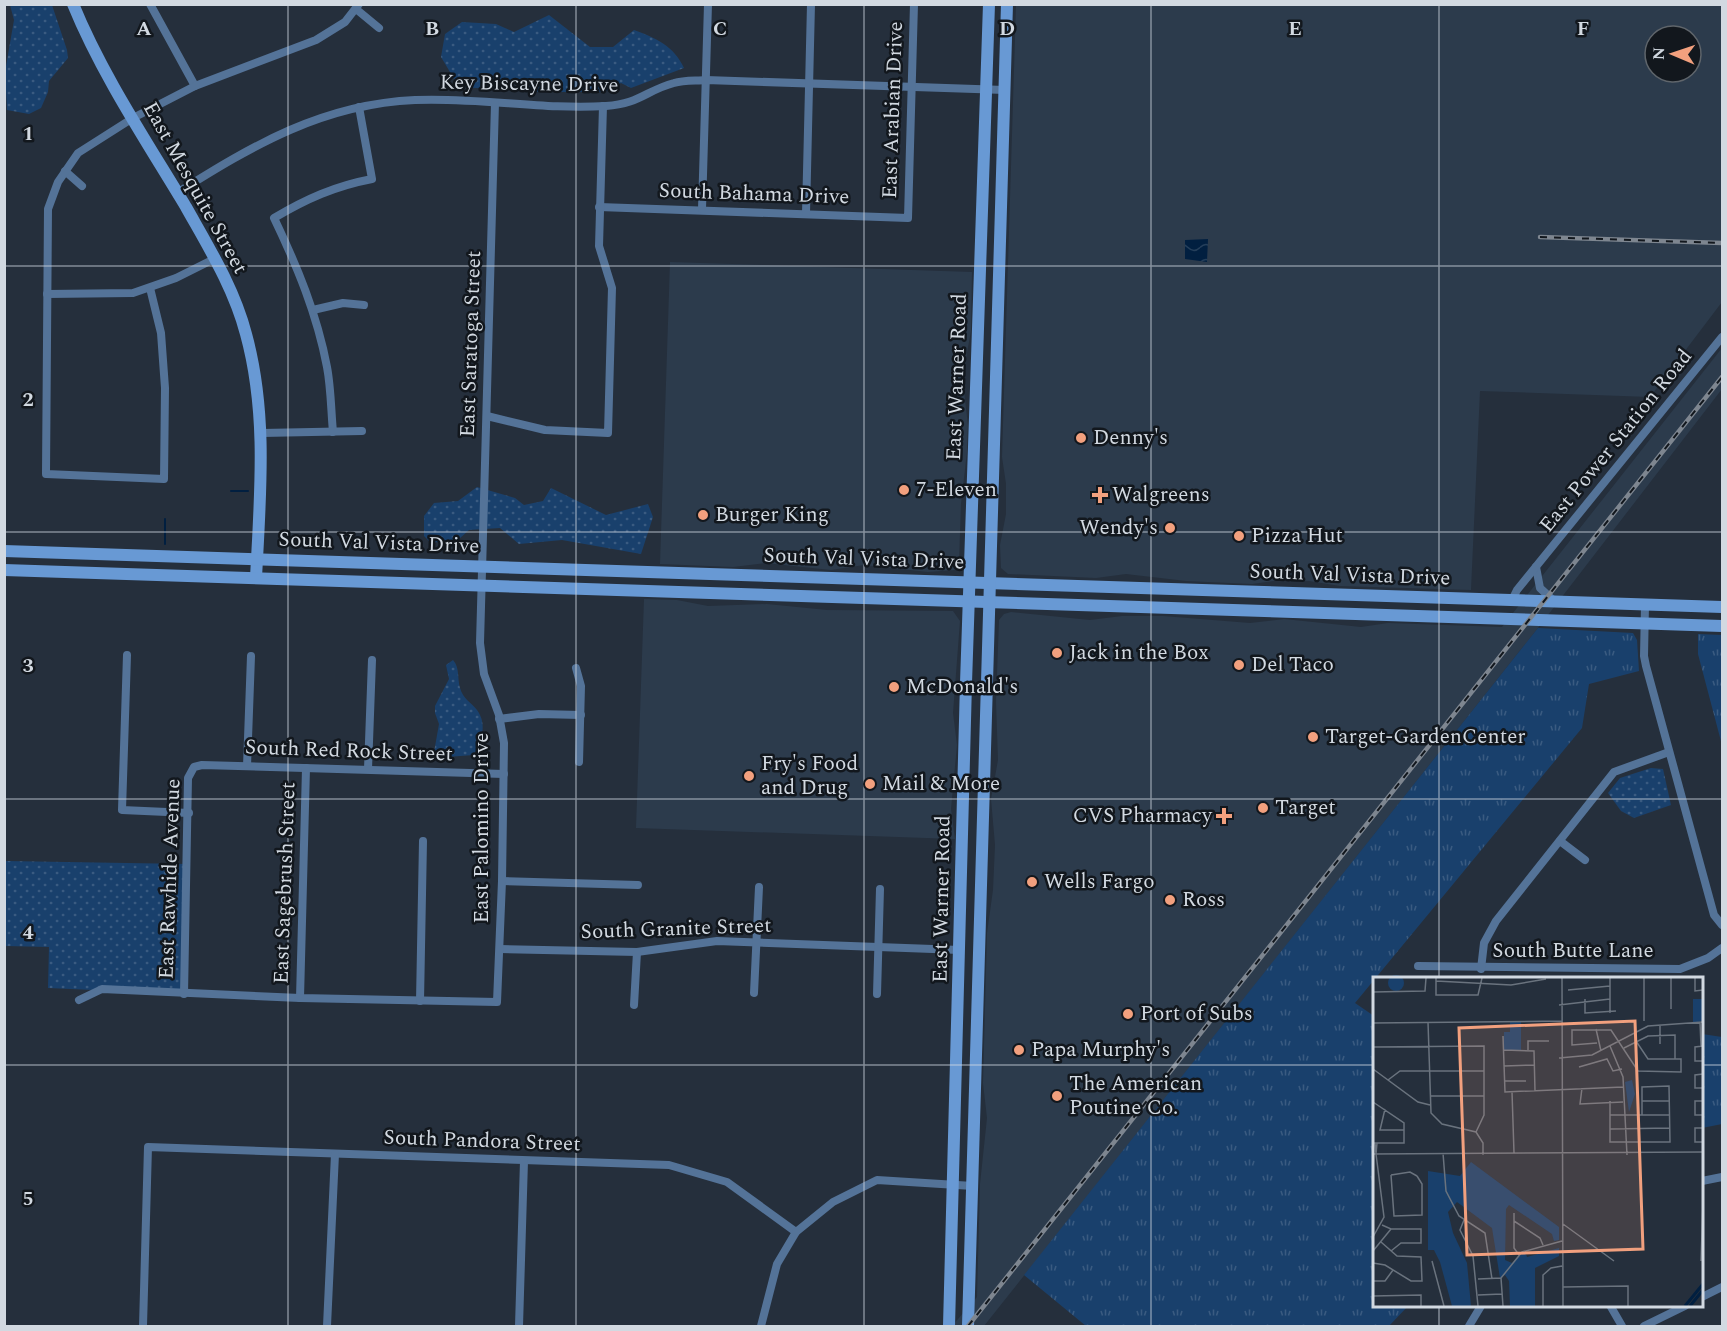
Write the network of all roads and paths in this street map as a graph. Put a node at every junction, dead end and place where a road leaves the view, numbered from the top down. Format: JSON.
{"nodes":[{"id":1,"x":73,"y":4,"type":"edge"},
{"id":2,"x":150,"y":4,"type":"edge"},
{"id":3,"x":708,"y":4,"type":"edge"},
{"id":4,"x":811,"y":4,"type":"edge"},
{"id":5,"x":914,"y":4,"type":"edge"},
{"id":6,"x":989,"y":4,"type":"edge"},
{"id":7,"x":1007,"y":4,"type":"edge"},
{"id":8,"x":358,"y":7,"type":"edge"},
{"id":9,"x":380,"y":28,"type":"dead end"},
{"id":10,"x":706,"y":80,"type":"junction"},
{"id":11,"x":809,"y":84,"type":"junction"},
{"id":12,"x":195,"y":86,"type":"junction"},
{"id":13,"x":912,"y":87,"type":"junction"},
{"id":14,"x":986,"y":90,"type":"junction"},
{"id":15,"x":1005,"y":90,"type":"junction"},
{"id":16,"x":495,"y":103,"type":"junction"},
{"id":17,"x":603,"y":106,"type":"junction"},
{"id":18,"x":359,"y":107,"type":"junction"},
{"id":19,"x":133,"y":118,"type":"junction"},
{"id":20,"x":65,"y":171,"type":"junction"},
{"id":21,"x":82,"y":186,"type":"dead end"},
{"id":22,"x":177,"y":193,"type":"junction"},
{"id":23,"x":599,"y":207,"type":"junction"},
{"id":24,"x":702,"y":209,"type":"junction"},
{"id":25,"x":806,"y":213,"type":"junction"},
{"id":26,"x":908,"y":218,"type":"joint"},
{"id":27,"x":216,"y":258,"type":"junction"},
{"id":28,"x":150,"y":288,"type":"junction"},
{"id":29,"x":980,"y":291,"type":"junction"},
{"id":30,"x":999,"y":291,"type":"junction"},
{"id":31,"x":47,"y":294,"type":"junction"},
{"id":32,"x":364,"y":305,"type":"dead end"},
{"id":33,"x":313,"y":310,"type":"junction"},
{"id":34,"x":1722,"y":337,"type":"edge"},
{"id":35,"x":976,"y":405,"type":"junction"},
{"id":36,"x":995,"y":406,"type":"junction"},
{"id":37,"x":487,"y":416,"type":"junction"},
{"id":38,"x":362,"y":431,"type":"dead end"},
{"id":39,"x":333,"y":432,"type":"junction"},
{"id":40,"x":262,"y":433,"type":"junction"},
{"id":41,"x":4,"y":550,"type":"edge"},
{"id":42,"x":257,"y":558,"type":"junction"},
{"id":43,"x":482,"y":566,"type":"junction"},
{"id":44,"x":1536,"y":567,"type":"junction"},
{"id":45,"x":4,"y":570,"type":"edge"},
{"id":46,"x":752,"y":574,"type":"junction"},
{"id":47,"x":256,"y":578,"type":"junction"},
{"id":48,"x":969,"y":582,"type":"junction"},
{"id":49,"x":991,"y":582,"type":"junction"},
{"id":50,"x":481,"y":585,"type":"junction"},
{"id":51,"x":1266,"y":592,"type":"junction"},
{"id":52,"x":750,"y":594,"type":"junction"},
{"id":53,"x":1474,"y":598,"type":"junction"},
{"id":54,"x":1512,"y":600,"type":"junction"},
{"id":55,"x":1554,"y":601,"type":"junction"},
{"id":56,"x":969,"y":603,"type":"junction"},
{"id":57,"x":990,"y":604,"type":"junction"},
{"id":58,"x":1644,"y":605,"type":"junction"},
{"id":59,"x":1722,"y":607,"type":"edge"},
{"id":60,"x":1265,"y":611,"type":"junction"},
{"id":61,"x":1473,"y":618,"type":"junction"},
{"id":62,"x":1645,"y":624,"type":"junction"},
{"id":63,"x":1722,"y":627,"type":"edge"},
{"id":64,"x":127,"y":655,"type":"dead end"},
{"id":65,"x":251,"y":656,"type":"dead end"},
{"id":66,"x":372,"y":660,"type":"dead end"},
{"id":67,"x":576,"y":668,"type":"dead end"},
{"id":68,"x":580,"y":715,"type":"junction"},
{"id":69,"x":499,"y":719,"type":"junction"},
{"id":70,"x":1669,"y":752,"type":"junction"},
{"id":71,"x":579,"y":762,"type":"dead end"},
{"id":72,"x":247,"y":766,"type":"junction"},
{"id":73,"x":194,"y":767,"type":"joint"},
{"id":74,"x":306,"y":768,"type":"junction"},
{"id":75,"x":368,"y":770,"type":"junction"},
{"id":76,"x":504,"y":774,"type":"junction"},
{"id":77,"x":189,"y":813,"type":"junction"},
{"id":78,"x":983,"y":826,"type":"junction"},
{"id":79,"x":963,"y":827,"type":"junction"},
{"id":80,"x":423,"y":841,"type":"dead end"},
{"id":81,"x":1560,"y":841,"type":"junction"},
{"id":82,"x":1585,"y":860,"type":"dead end"},
{"id":83,"x":502,"y":880,"type":"junction"},
{"id":84,"x":638,"y":885,"type":"dead end"},
{"id":85,"x":759,"y":887,"type":"dead end"},
{"id":86,"x":880,"y":889,"type":"dead end"},
{"id":87,"x":1722,"y":925,"type":"edge"},
{"id":88,"x":757,"y":942,"type":"junction"},
{"id":89,"x":877,"y":947,"type":"junction"},
{"id":90,"x":1722,"y":948,"type":"edge"},
{"id":91,"x":500,"y":949,"type":"junction"},
{"id":92,"x":960,"y":950,"type":"junction"},
{"id":93,"x":637,"y":952,"type":"junction"},
{"id":94,"x":1418,"y":966,"type":"dead end"},
{"id":95,"x":1481,"y":969,"type":"junction"},
{"id":96,"x":754,"y":993,"type":"dead end"},
{"id":97,"x":184,"y":994,"type":"junction"},
{"id":98,"x":877,"y":994,"type":"dead end"},
{"id":99,"x":300,"y":999,"type":"junction"},
{"id":100,"x":79,"y":1000,"type":"dead end"},
{"id":101,"x":420,"y":1000,"type":"junction"},
{"id":102,"x":634,"y":1005,"type":"dead end"},
{"id":103,"x":977,"y":1023,"type":"junction"},
{"id":104,"x":956,"y":1099,"type":"junction"},
{"id":105,"x":975,"y":1100,"type":"junction"},
{"id":106,"x":335,"y":1154,"type":"junction"},
{"id":107,"x":524,"y":1161,"type":"junction"},
{"id":108,"x":1722,"y":1177,"type":"edge"},
{"id":109,"x":1703,"y":1181,"type":"edge"},
{"id":110,"x":953,"y":1185,"type":"junction"},
{"id":111,"x":972,"y":1186,"type":"junction"},
{"id":112,"x":796,"y":1232,"type":"junction"},
{"id":113,"x":1722,"y":1287,"type":"edge"},
{"id":114,"x":1703,"y":1296,"type":"edge"},
{"id":115,"x":1480,"y":1307,"type":"edge"},
{"id":116,"x":1611,"y":1307,"type":"dead end"},
{"id":117,"x":1681,"y":1307,"type":"edge"},
{"id":118,"x":143,"y":1326,"type":"edge"},
{"id":119,"x":327,"y":1326,"type":"edge"},
{"id":120,"x":519,"y":1326,"type":"edge"},
{"id":121,"x":761,"y":1326,"type":"edge"},
{"id":122,"x":949,"y":1326,"type":"edge"},
{"id":123,"x":968,"y":1326,"type":"edge"},
{"id":124,"x":1469,"y":1326,"type":"edge"},
{"id":125,"x":1622,"y":1326,"type":"edge"},
{"id":126,"x":1644,"y":1326,"type":"edge"}],
"edges":[{"from":1,"to":19,"type":"main road","name":"East Mesquite Street"},
{"from":2,"to":12,"type":"street"},
{"from":3,"to":10,"type":"street"},
{"from":4,"to":11,"type":"street"},
{"from":5,"to":13,"type":"street","name":"East Arabian Drive"},
{"from":6,"to":14,"type":"main road","name":"East Warner Road"},
{"from":7,"to":15,"type":"main road","name":"East Warner Road"},
{"from":8,"to":9,"type":"street"},
{"from":8,"to":12,"type":"street"},
{"from":10,"to":11,"type":"street","name":"Key Biscayne Drive"},
{"from":10,"to":17,"type":"street","name":"Key Biscayne Drive"},
{"from":10,"to":24,"type":"street"},
{"from":11,"to":13,"type":"street","name":"Key Biscayne Drive"},
{"from":11,"to":25,"type":"street"},
{"from":12,"to":19,"type":"street"},
{"from":13,"to":14,"type":"street","name":"Key Biscayne Drive"},
{"from":13,"to":26,"type":"street","name":"East Arabian Drive"},
{"from":14,"to":15,"type":"street","name":"Key Biscayne Drive"},
{"from":14,"to":29,"type":"main road","name":"East Warner Road"},
{"from":15,"to":30,"type":"main road","name":"East Warner Road"},
{"from":16,"to":17,"type":"street","name":"Key Biscayne Drive"},
{"from":16,"to":18,"type":"street","name":"Key Biscayne Drive"},
{"from":16,"to":37,"type":"street","name":"East Saratoga Street"},
{"from":17,"to":23,"type":"street"},
{"from":18,"to":22,"type":"street","name":"Key Biscayne Drive"},
{"from":18,"to":33,"type":"street"},
{"from":19,"to":20,"type":"street"},
{"from":19,"to":22,"type":"main road","name":"East Mesquite Street"},
{"from":20,"to":21,"type":"street"},
{"from":20,"to":31,"type":"street"},
{"from":22,"to":27,"type":"main road","name":"East Mesquite Street"},
{"from":23,"to":24,"type":"street","name":"South Bahama Drive"},
{"from":23,"to":37,"type":"street"},
{"from":24,"to":25,"type":"street","name":"South Bahama Drive"},
{"from":25,"to":26,"type":"street","name":"South Bahama Drive"},
{"from":27,"to":28,"type":"street"},
{"from":27,"to":40,"type":"main road","name":"East Mesquite Street"},
{"from":28,"to":31,"type":"street"},
{"from":28,"to":31,"type":"street"},
{"from":29,"to":30,"type":"main road"},
{"from":29,"to":35,"type":"main road","name":"East Warner Road"},
{"from":30,"to":36,"type":"main road","name":"East Warner Road"},
{"from":32,"to":33,"type":"street"},
{"from":33,"to":39,"type":"street"},
{"from":34,"to":44,"type":"street","name":"East Power Station Road"},
{"from":35,"to":36,"type":"main road"},
{"from":35,"to":48,"type":"main road","name":"East Warner Road"},
{"from":36,"to":49,"type":"main road","name":"East Warner Road"},
{"from":37,"to":43,"type":"street","name":"East Saratoga Street"},
{"from":38,"to":39,"type":"street"},
{"from":39,"to":40,"type":"street"},
{"from":40,"to":42,"type":"main road","name":"East Mesquite Street"},
{"from":41,"to":42,"type":"main road","name":"South Val Vista Drive"},
{"from":42,"to":43,"type":"main road","name":"South Val Vista Drive"},
{"from":42,"to":47,"type":"main road","name":"East Mesquite Street"},
{"from":43,"to":46,"type":"main road","name":"South Val Vista Drive"},
{"from":43,"to":50,"type":"street","name":"East Saratoga Street"},
{"from":44,"to":54,"type":"street","name":"East Power Station Road"},
{"from":44,"to":55,"type":"street"},
{"from":45,"to":47,"type":"main road","name":"South Val Vista Drive"},
{"from":46,"to":48,"type":"main road","name":"South Val Vista Drive"},
{"from":46,"to":52,"type":"main road"},
{"from":47,"to":50,"type":"main road","name":"South Val Vista Drive"},
{"from":48,"to":49,"type":"main road","name":"South Val Vista Drive"},
{"from":48,"to":56,"type":"main road","name":"East Warner Road"},
{"from":49,"to":51,"type":"main road","name":"South Val Vista Drive"},
{"from":49,"to":57,"type":"main road","name":"East Warner Road"},
{"from":50,"to":52,"type":"main road","name":"South Val Vista Drive"},
{"from":50,"to":69,"type":"street","name":"East Palomino Drive"},
{"from":51,"to":53,"type":"main road","name":"South Val Vista Drive"},
{"from":51,"to":60,"type":"main road"},
{"from":52,"to":56,"type":"main road","name":"South Val Vista Drive"},
{"from":53,"to":54,"type":"main road","name":"South Val Vista Drive"},
{"from":53,"to":61,"type":"main road"},
{"from":54,"to":55,"type":"main road","name":"South Val Vista Drive"},
{"from":55,"to":58,"type":"main road","name":"South Val Vista Drive"},
{"from":56,"to":57,"type":"main road","name":"South Val Vista Drive"},
{"from":56,"to":79,"type":"main road","name":"East Warner Road"},
{"from":57,"to":60,"type":"main road","name":"South Val Vista Drive"},
{"from":57,"to":78,"type":"main road","name":"East Warner Road"},
{"from":58,"to":59,"type":"main road","name":"South Val Vista Drive"},
{"from":58,"to":62,"type":"street"},
{"from":60,"to":61,"type":"main road","name":"South Val Vista Drive"},
{"from":61,"to":62,"type":"main road","name":"South Val Vista Drive"},
{"from":62,"to":63,"type":"main road","name":"South Val Vista Drive"},
{"from":62,"to":70,"type":"street"},
{"from":64,"to":77,"type":"street"},
{"from":65,"to":72,"type":"street"},
{"from":66,"to":75,"type":"street"},
{"from":67,"to":68,"type":"street"},
{"from":68,"to":69,"type":"street"},
{"from":68,"to":71,"type":"street"},
{"from":69,"to":76,"type":"street","name":"East Palomino Drive"},
{"from":70,"to":81,"type":"street"},
{"from":70,"to":87,"type":"street"},
{"from":72,"to":73,"type":"street","name":"South Red Rock Street"},
{"from":72,"to":74,"type":"street","name":"South Red Rock Street"},
{"from":73,"to":77,"type":"street","name":"East Rawhide Avenue"},
{"from":74,"to":75,"type":"street","name":"South Red Rock Street"},
{"from":74,"to":99,"type":"street","name":"East Sagebrush Street"},
{"from":75,"to":76,"type":"street","name":"South Red Rock Street"},
{"from":76,"to":83,"type":"street","name":"East Palomino Drive"},
{"from":77,"to":97,"type":"street","name":"East Rawhide Avenue"},
{"from":78,"to":79,"type":"main road"},
{"from":78,"to":103,"type":"main road","name":"East Warner Road"},
{"from":79,"to":92,"type":"main road","name":"East Warner Road"},
{"from":80,"to":101,"type":"street"},
{"from":81,"to":82,"type":"street"},
{"from":81,"to":95,"type":"street"},
{"from":83,"to":84,"type":"street"},
{"from":83,"to":91,"type":"street","name":"East Palomino Drive"},
{"from":85,"to":88,"type":"street"},
{"from":86,"to":89,"type":"street"},
{"from":88,"to":89,"type":"street","name":"South Granite Street"},
{"from":88,"to":93,"type":"street","name":"South Granite Street"},
{"from":88,"to":96,"type":"street"},
{"from":89,"to":92,"type":"street","name":"South Granite Street"},
{"from":89,"to":98,"type":"street"},
{"from":90,"to":95,"type":"street","name":"South Butte Lane"},
{"from":91,"to":93,"type":"street","name":"South Granite Street"},
{"from":91,"to":101,"type":"street","name":"East Palomino Drive"},
{"from":92,"to":103,"type":"main road"},
{"from":92,"to":104,"type":"main road","name":"East Warner Road"},
{"from":93,"to":102,"type":"street"},
{"from":94,"to":95,"type":"street","name":"South Butte Lane"},
{"from":97,"to":99,"type":"street"},
{"from":97,"to":100,"type":"street"},
{"from":99,"to":101,"type":"street"},
{"from":103,"to":105,"type":"main road","name":"East Warner Road"},
{"from":104,"to":105,"type":"main road"},
{"from":104,"to":110,"type":"main road","name":"East Warner Road"},
{"from":105,"to":111,"type":"main road","name":"East Warner Road"},
{"from":106,"to":107,"type":"street","name":"South Pandora Street"},
{"from":106,"to":118,"type":"street","name":"South Pandora Street"},
{"from":106,"to":119,"type":"street"},
{"from":107,"to":112,"type":"street","name":"South Pandora Street"},
{"from":107,"to":120,"type":"street"},
{"from":108,"to":109,"type":"street"},
{"from":110,"to":111,"type":"street"},
{"from":110,"to":112,"type":"street"},
{"from":110,"to":122,"type":"main road","name":"East Warner Road"},
{"from":111,"to":123,"type":"main road","name":"East Warner Road"},
{"from":112,"to":121,"type":"street"},
{"from":113,"to":114,"type":"street"},
{"from":115,"to":124,"type":"street"},
{"from":116,"to":125,"type":"street"},
{"from":117,"to":126,"type":"street"}]}
